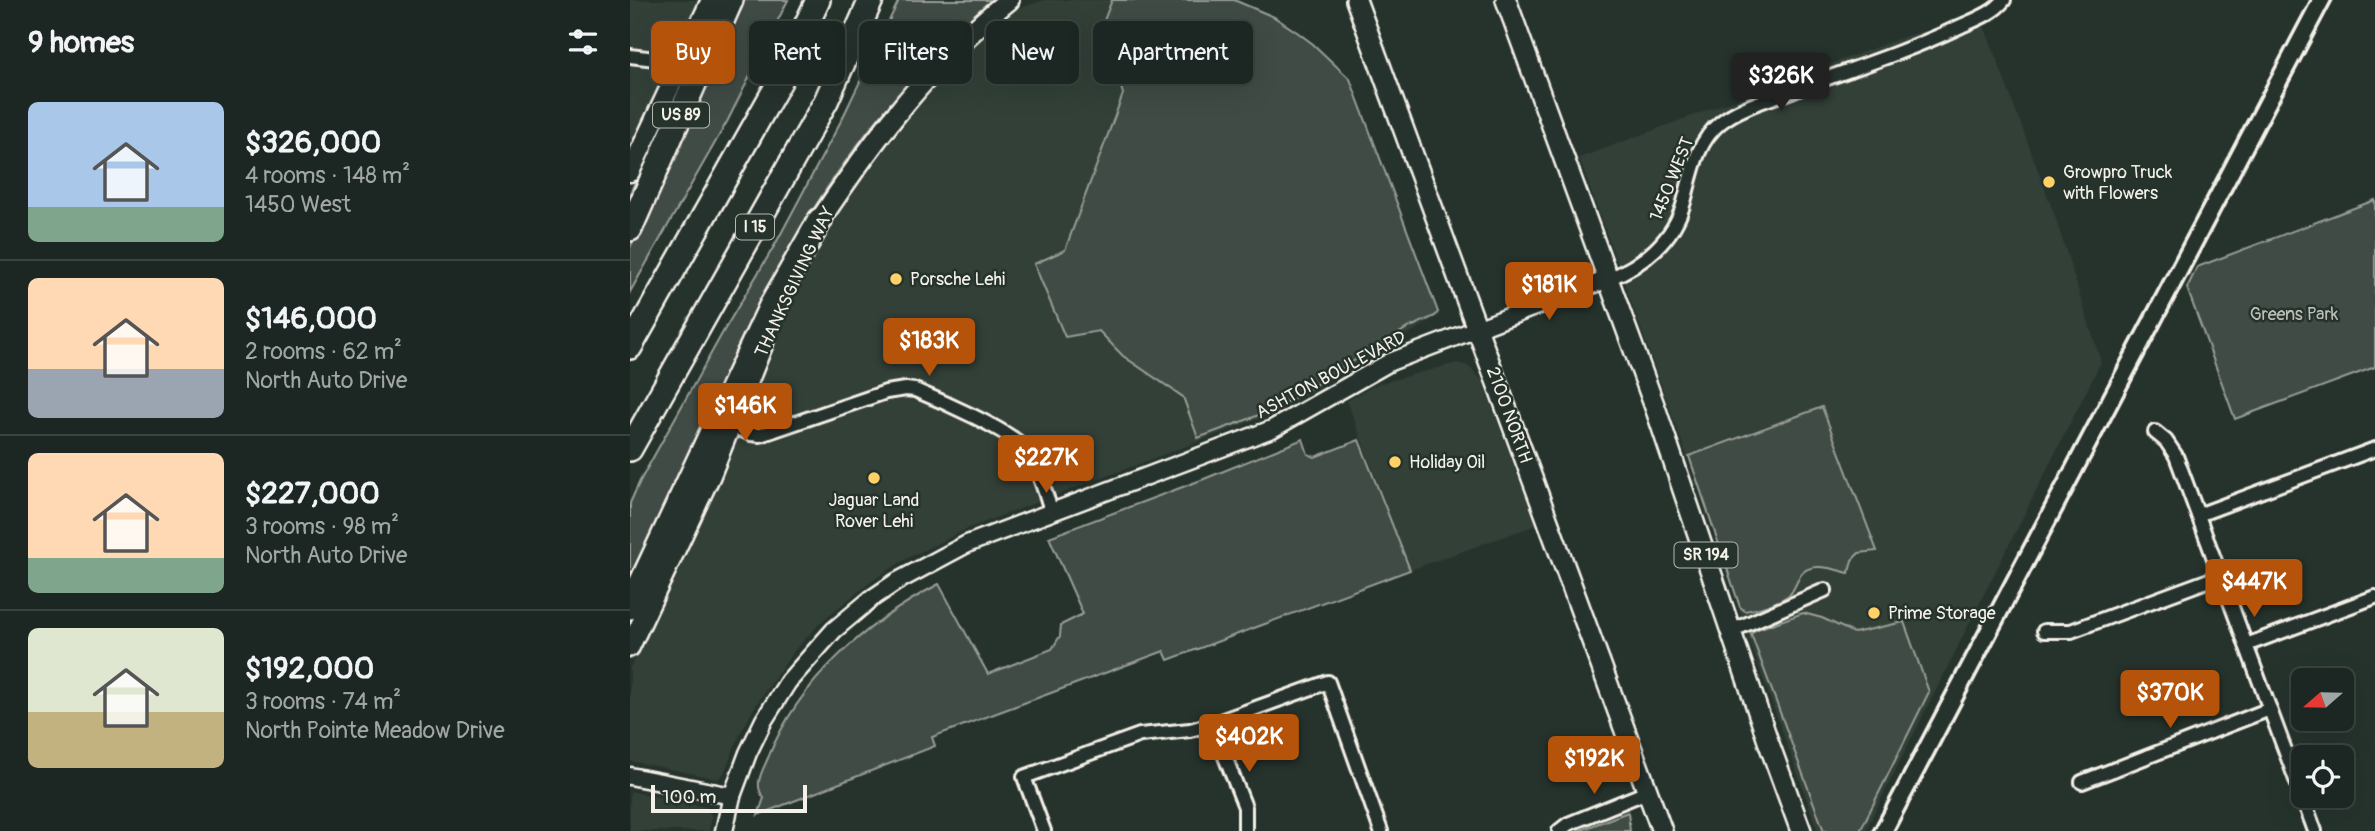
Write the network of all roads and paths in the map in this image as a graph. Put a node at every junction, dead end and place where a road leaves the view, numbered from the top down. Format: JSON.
{"nodes":[{"id":1,"x":711,"y":0,"type":"edge"},
{"id":2,"x":731,"y":0,"type":"edge"},
{"id":3,"x":818,"y":0,"type":"edge"},
{"id":4,"x":871,"y":0,"type":"edge"},
{"id":5,"x":1009,"y":0,"type":"edge"},
{"id":6,"x":1356,"y":0,"type":"edge"},
{"id":7,"x":1508,"y":0,"type":"edge"},
{"id":8,"x":2004,"y":0,"type":"edge"},
{"id":9,"x":701,"y":21,"type":"edge"},
{"id":10,"x":630,"y":56,"type":"edge"},
{"id":11,"x":651,"y":58,"type":"edge"},
{"id":12,"x":671,"y":84,"type":"edge"},
{"id":13,"x":630,"y":172,"type":"edge"},
{"id":14,"x":820,"y":220,"type":"junction"},
{"id":15,"x":630,"y":229,"type":"edge"},
{"id":16,"x":1608,"y":279,"type":"junction"},
{"id":17,"x":1477,"y":330,"type":"junction"},
{"id":18,"x":630,"y":347,"type":"edge"},
{"id":19,"x":732,"y":426,"type":"junction"},
{"id":20,"x":2155,"y":432,"type":"dead end"},
{"id":21,"x":630,"y":449,"type":"edge"},
{"id":22,"x":2375,"y":449,"type":"edge"},
{"id":23,"x":1052,"y":512,"type":"junction"},
{"id":24,"x":2198,"y":515,"type":"junction"},
{"id":25,"x":2220,"y":576,"type":"junction"},
{"id":26,"x":1825,"y":590,"type":"dead end"},
{"id":27,"x":2375,"y":597,"type":"edge"},
{"id":28,"x":630,"y":607,"type":"edge"},
{"id":29,"x":1731,"y":631,"type":"junction"},
{"id":30,"x":2044,"y":631,"type":"dead end"},
{"id":31,"x":2246,"y":645,"type":"junction"},
{"id":32,"x":630,"y":647,"type":"edge"},
{"id":33,"x":2270,"y":709,"type":"junction"},
{"id":34,"x":1212,"y":724,"type":"junction"},
{"id":35,"x":630,"y":776,"type":"edge"},
{"id":36,"x":2082,"y":782,"type":"dead end"},
{"id":37,"x":1647,"y":792,"type":"junction"},
{"id":38,"x":732,"y":796,"type":"junction"},
{"id":39,"x":724,"y":831,"type":"edge"},
{"id":40,"x":1044,"y":831,"type":"edge"},
{"id":41,"x":1245,"y":831,"type":"edge"},
{"id":42,"x":1381,"y":831,"type":"edge"},
{"id":43,"x":1559,"y":831,"type":"edge"},
{"id":44,"x":1662,"y":831,"type":"edge"},
{"id":45,"x":1801,"y":831,"type":"edge"},
{"id":46,"x":2315,"y":831,"type":"edge"}],
"edges":[{"from":1,"to":9,"type":"main road"},
{"from":2,"to":15,"type":"highway","number":"US 89"},
{"from":3,"to":18,"type":"highway"},
{"from":4,"to":21,"type":"highway","number":"I 15"},
{"from":5,"to":14,"type":"highway","name":"THANKSGIVING WAY"},
{"from":6,"to":17,"type":"highway","name":"2100 NORTH"},
{"from":7,"to":16,"type":"highway","number":"SR 194"},
{"from":8,"to":16,"type":"street","name":"1450 WEST"},
{"from":10,"to":11,"type":"street"},
{"from":12,"to":13,"type":"main road"},
{"from":14,"to":19,"type":"main road","name":"THANKSGIVING WAY"},
{"from":14,"to":28,"type":"highway"},
{"from":16,"to":17,"type":"street","name":"ASHTON BOULEVARD"},
{"from":16,"to":29,"type":"highway","number":"SR 194"},
{"from":17,"to":23,"type":"street","name":"ASHTON BOULEVARD"},
{"from":17,"to":37,"type":"highway","name":"2100 NORTH"},
{"from":19,"to":23,"type":"street"},
{"from":19,"to":32,"type":"main road","name":"THANKSGIVING WAY"},
{"from":20,"to":24,"type":"street"},
{"from":22,"to":24,"type":"street"},
{"from":23,"to":38,"type":"street","name":"ASHTON BOULEVARD"},
{"from":24,"to":25,"type":"street"},
{"from":25,"to":30,"type":"street"},
{"from":25,"to":31,"type":"street"},
{"from":26,"to":29,"type":"street"},
{"from":27,"to":31,"type":"street"},
{"from":29,"to":45,"type":"highway","number":"SR 194"},
{"from":31,"to":33,"type":"street"},
{"from":33,"to":36,"type":"street"},
{"from":33,"to":46,"type":"street"},
{"from":34,"to":40,"type":"street"},
{"from":34,"to":41,"type":"street"},
{"from":34,"to":42,"type":"street"},
{"from":35,"to":38,"type":"street"},
{"from":37,"to":43,"type":"street"},
{"from":37,"to":44,"type":"highway","name":"2100 NORTH"},
{"from":38,"to":39,"type":"street","name":"ASHTON BOULEVARD"}]}
